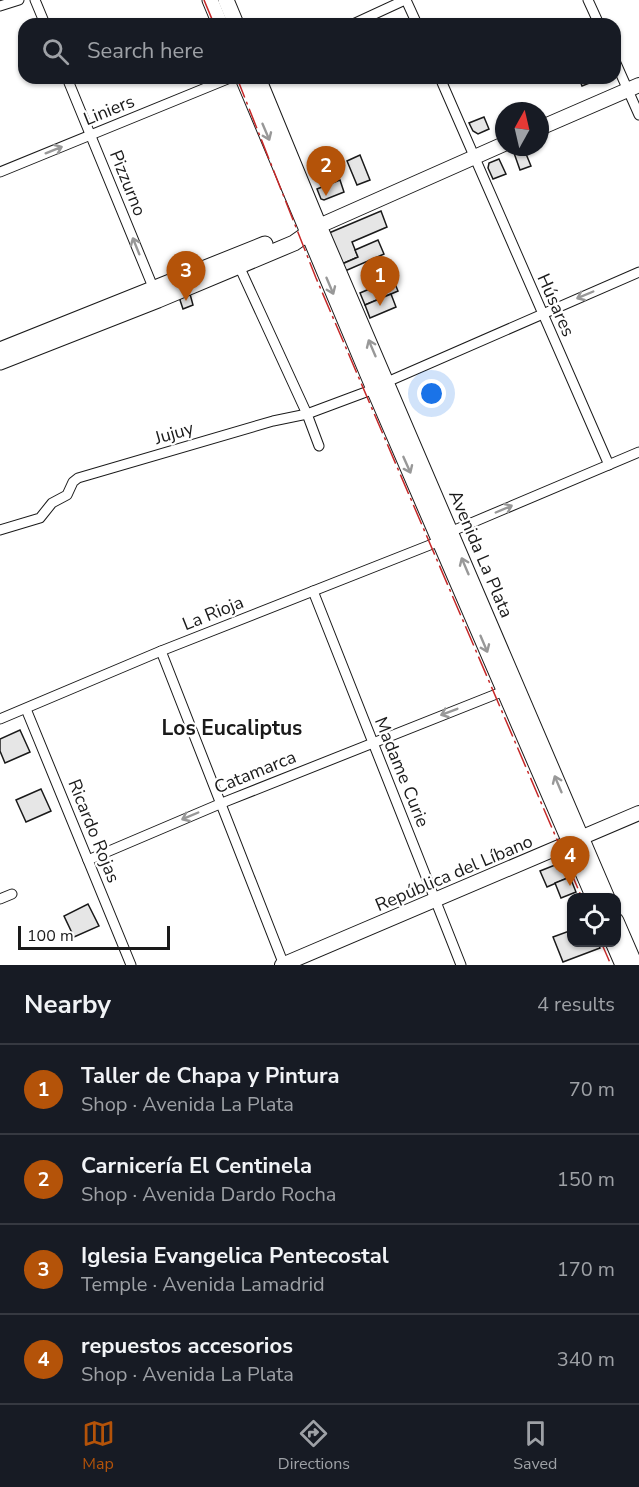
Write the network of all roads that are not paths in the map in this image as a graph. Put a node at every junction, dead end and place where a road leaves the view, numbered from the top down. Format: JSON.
{"nodes":[{"id":1,"x":19,"y":0,"type":"edge"},
{"id":2,"x":35,"y":0,"type":"edge"},
{"id":3,"x":210,"y":0,"type":"edge"},
{"id":4,"x":226,"y":0,"type":"edge"},
{"id":5,"x":406,"y":0,"type":"edge"},
{"id":6,"x":588,"y":0,"type":"edge"},
{"id":7,"x":0,"y":6,"type":"edge"},
{"id":8,"x":42,"y":18,"type":"edge"},
{"id":9,"x":218,"y":18,"type":"edge"},
{"id":10,"x":234,"y":18,"type":"edge"},
{"id":11,"x":366,"y":18,"type":"edge"},
{"id":12,"x":414,"y":18,"type":"edge"},
{"id":13,"x":596,"y":18,"type":"edge"},
{"id":14,"x":621,"y":70,"type":"edge"},
{"id":15,"x":69,"y":84,"type":"edge"},
{"id":16,"x":215,"y":84,"type":"edge"},
{"id":17,"x":246,"y":84,"type":"edge"},
{"id":18,"x":260,"y":84,"type":"edge"},
{"id":19,"x":443,"y":84,"type":"edge"},
{"id":20,"x":633,"y":87,"type":"edge"},
{"id":21,"x":639,"y":115,"type":"edge"},
{"id":22,"x":549,"y":124,"type":"edge"},
{"id":23,"x":90,"y":135,"type":"junction"},
{"id":24,"x":495,"y":148,"type":"edge"},
{"id":25,"x":474,"y":157,"type":"junction"},
{"id":26,"x":0,"y":172,"type":"edge"},
{"id":27,"x":314,"y":229,"type":"junction"},
{"id":28,"x":239,"y":266,"type":"junction"},
{"id":29,"x":639,"y":272,"type":"edge"},
{"id":30,"x":156,"y":295,"type":"junction"},
{"id":31,"x":542,"y":313,"type":"junction"},
{"id":32,"x":3,"y":351,"type":"edge"},
{"id":33,"x":380,"y":385,"type":"junction"},
{"id":34,"x":307,"y":414,"type":"junction"},
{"id":35,"x":319,"y":446,"type":"dead end"},
{"id":36,"x":639,"y":452,"type":"edge"},
{"id":37,"x":609,"y":465,"type":"junction"},
{"id":38,"x":0,"y":530,"type":"edge"},
{"id":39,"x":445,"y":537,"type":"junction"},
{"id":40,"x":313,"y":591,"type":"junction"},
{"id":41,"x":161,"y":651,"type":"junction"},
{"id":42,"x":504,"y":691,"type":"junction"},
{"id":43,"x":26,"y":709,"type":"junction"},
{"id":44,"x":1,"y":716,"type":"edge"},
{"id":45,"x":372,"y":742,"type":"junction"},
{"id":46,"x":222,"y":803,"type":"junction"},
{"id":47,"x":639,"y":813,"type":"edge"},
{"id":48,"x":576,"y":841,"type":"junction"},
{"id":49,"x":88,"y":860,"type":"junction"},
{"id":50,"x":593,"y":893,"type":"edge"},
{"id":51,"x":605,"y":893,"type":"edge"},
{"id":52,"x":12,"y":894,"type":"dead end"},
{"id":53,"x":0,"y":899,"type":"edge"},
{"id":54,"x":437,"y":900,"type":"junction"},
{"id":55,"x":621,"y":933,"type":"edge"},
{"id":56,"x":615,"y":947,"type":"edge"},
{"id":57,"x":131,"y":965,"type":"edge"},
{"id":58,"x":283,"y":965,"type":"edge"},
{"id":59,"x":461,"y":965,"type":"edge"},
{"id":60,"x":623,"y":965,"type":"edge"},
{"id":61,"x":635,"y":965,"type":"edge"}],
"edges":[{"from":1,"to":7,"type":"street"},
{"from":2,"to":8,"type":"street"},
{"from":3,"to":9,"type":"main road"},
{"from":4,"to":10,"type":"main road"},
{"from":5,"to":11,"type":"street"},
{"from":5,"to":12,"type":"street"},
{"from":6,"to":13,"type":"street"},
{"from":14,"to":20,"type":"street"},
{"from":15,"to":23,"type":"street","name":"Pizzurno"},
{"from":16,"to":23,"type":"street","name":"Liniers"},
{"from":17,"to":27,"type":"main road","one_way":true},
{"from":18,"to":27,"type":"main road"},
{"from":19,"to":25,"type":"street","name":"Húsares"},
{"from":20,"to":21,"type":"street"},
{"from":20,"to":22,"type":"street"},
{"from":26,"to":23,"type":"street","name":"Liniers","one_way":true},
{"from":30,"to":23,"type":"street","name":"Pizzurno","one_way":true},
{"from":24,"to":25,"type":"street"},
{"from":25,"to":27,"type":"street"},
{"from":25,"to":31,"type":"street","name":"Húsares"},
{"from":27,"to":28,"type":"main road"},
{"from":27,"to":30,"type":"main road"},
{"from":27,"to":33,"type":"main road","name":"Avenida La Plata"},
{"from":28,"to":30,"type":"main road"},
{"from":28,"to":34,"type":"street"},
{"from":29,"to":31,"type":"street","name":"Jujuy","one_way":true},
{"from":30,"to":32,"type":"main road"},
{"from":31,"to":33,"type":"street","name":"Jujuy"},
{"from":31,"to":37,"type":"street","name":"Húsares"},
{"from":33,"to":34,"type":"street","name":"Jujuy"},
{"from":33,"to":39,"type":"main road","name":"Avenida La Plata"},
{"from":34,"to":35,"type":"street"},
{"from":34,"to":38,"type":"street","name":"Jujuy"},
{"from":36,"to":37,"type":"street","name":"La Rioja"},
{"from":39,"to":37,"type":"street","name":"La Rioja","one_way":true},
{"from":39,"to":40,"type":"street","name":"La Rioja"},
{"from":39,"to":42,"type":"main road","name":"Avenida La Plata","one_way":true},
{"from":48,"to":39,"type":"main road","name":"Avenida La Plata","one_way":true},
{"from":40,"to":41,"type":"street","name":"La Rioja"},
{"from":40,"to":45,"type":"street","name":"Madame Curie"},
{"from":41,"to":43,"type":"street","name":"La Rioja"},
{"from":41,"to":46,"type":"street"},
{"from":42,"to":45,"type":"street","name":"Catamarca","one_way":true},
{"from":42,"to":48,"type":"main road","name":"Avenida La Plata"},
{"from":43,"to":44,"type":"street","name":"La Rioja"},
{"from":43,"to":49,"type":"street","name":"Ricardo Rojas"},
{"from":45,"to":46,"type":"street","name":"Catamarca"},
{"from":45,"to":54,"type":"street","name":"Madame Curie"},
{"from":46,"to":49,"type":"street","name":"Catamarca","one_way":true},
{"from":46,"to":58,"type":"street"},
{"from":47,"to":48,"type":"street","name":"República del Líbano"},
{"from":48,"to":50,"type":"main road","name":"Avenida La Plata"},
{"from":48,"to":51,"type":"main road","name":"Avenida La Plata"},
{"from":48,"to":54,"type":"street","name":"República del Líbano"},
{"from":49,"to":57,"type":"street","name":"Ricardo Rojas"},
{"from":52,"to":53,"type":"street"},
{"from":54,"to":58,"type":"street","name":"República del Líbano"},
{"from":54,"to":59,"type":"street","name":"Madame Curie"},
{"from":55,"to":61,"type":"main road"},
{"from":56,"to":60,"type":"main road"}]}
